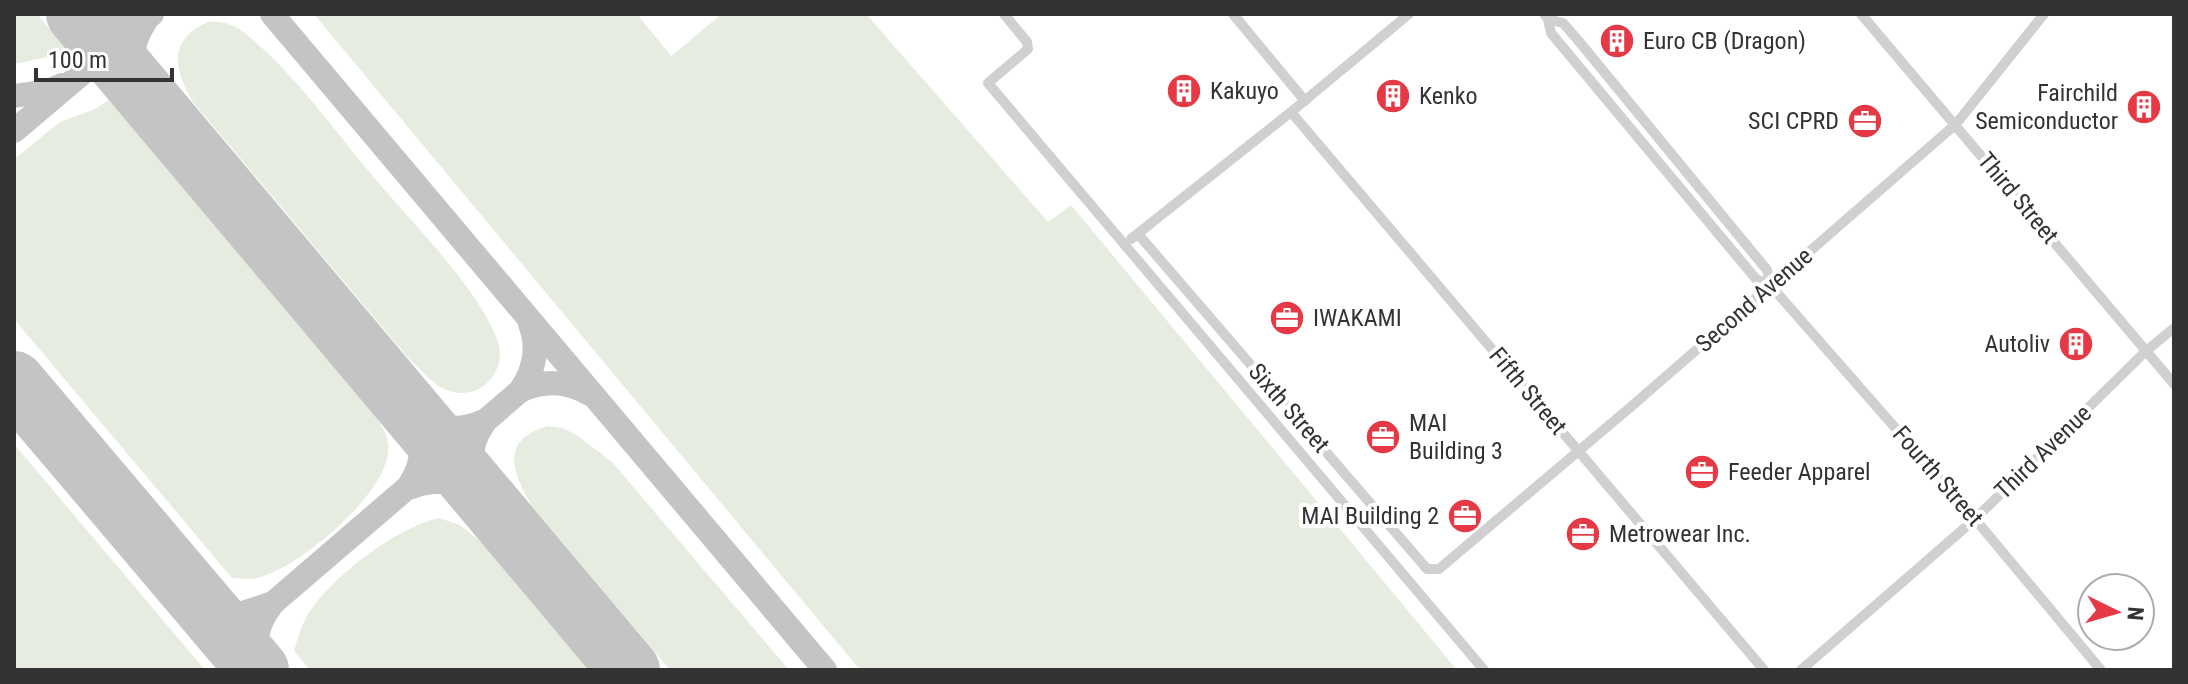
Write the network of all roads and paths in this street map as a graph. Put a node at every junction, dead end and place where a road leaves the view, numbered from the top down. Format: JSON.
{"nodes":[{"id":1,"x":1004,"y":14,"type":"edge"},
{"id":2,"x":1233,"y":14,"type":"edge"},
{"id":3,"x":1409,"y":14,"type":"edge"},
{"id":4,"x":1573,"y":14,"type":"edge"},
{"id":5,"x":1861,"y":14,"type":"edge"},
{"id":6,"x":1878,"y":14,"type":"edge"},
{"id":7,"x":2044,"y":14,"type":"edge"},
{"id":8,"x":1546,"y":17,"type":"edge"},
{"id":9,"x":1563,"y":23,"type":"junction"},
{"id":10,"x":1869,"y":23,"type":"junction"},
{"id":11,"x":1551,"y":33,"type":"junction"},
{"id":12,"x":1577,"y":39,"type":"junction"},
{"id":13,"x":1565,"y":49,"type":"junction"},
{"id":14,"x":1622,"y":93,"type":"junction"},
{"id":15,"x":1305,"y":101,"type":"junction"},
{"id":16,"x":1610,"y":103,"type":"junction"},
{"id":17,"x":1291,"y":112,"type":"junction"},
{"id":18,"x":1956,"y":124,"type":"junction"},
{"id":19,"x":1661,"y":141,"type":"junction"},
{"id":20,"x":1650,"y":151,"type":"junction"},
{"id":21,"x":1697,"y":184,"type":"junction"},
{"id":22,"x":1686,"y":195,"type":"junction"},
{"id":23,"x":1771,"y":286,"type":"junction"},
{"id":24,"x":2174,"y":328,"type":"edge"},
{"id":25,"x":2146,"y":351,"type":"junction"},
{"id":26,"x":2174,"y":384,"type":"edge"},
{"id":27,"x":1579,"y":451,"type":"junction"},
{"id":28,"x":1975,"y":519,"type":"junction"},
{"id":29,"x":1444,"y":567,"type":"joint"},
{"id":30,"x":1484,"y":670,"type":"edge"},
{"id":31,"x":1764,"y":670,"type":"edge"},
{"id":32,"x":1801,"y":670,"type":"edge"},
{"id":33,"x":2101,"y":670,"type":"edge"}],
"edges":[{"from":1,"to":30,"type":"street"},
{"from":2,"to":15,"type":"street"},
{"from":3,"to":15,"type":"street"},
{"from":4,"to":9,"type":"street"},
{"from":5,"to":10,"type":"street","name":"Third Street"},
{"from":6,"to":10,"type":"street"},
{"from":7,"to":18,"type":"street","name":"Second Avenue"},
{"from":8,"to":9,"type":"street","name":"Fourth Street"},
{"from":8,"to":11,"type":"street","name":"Fourth Street"},
{"from":9,"to":11,"type":"street"},
{"from":9,"to":12,"type":"street","name":"Fourth Street"},
{"from":10,"to":18,"type":"street","name":"Third Street"},
{"from":11,"to":13,"type":"street","name":"Fourth Street"},
{"from":12,"to":13,"type":"street"},
{"from":12,"to":14,"type":"street","name":"Fourth Street"},
{"from":13,"to":16,"type":"street","name":"Fourth Street"},
{"from":14,"to":16,"type":"street"},
{"from":14,"to":19,"type":"street","name":"Fourth Street"},
{"from":15,"to":17,"type":"street"},
{"from":16,"to":20,"type":"street","name":"Fourth Street"},
{"from":17,"to":27,"type":"street","name":"Fifth Street"},
{"from":17,"to":29,"type":"street","name":"Sixth Street"},
{"from":18,"to":23,"type":"street","name":"Second Avenue"},
{"from":18,"to":25,"type":"street","name":"Third Street"},
{"from":19,"to":20,"type":"street"},
{"from":19,"to":21,"type":"street","name":"Fourth Street"},
{"from":20,"to":22,"type":"street","name":"Fourth Street"},
{"from":21,"to":22,"type":"street"},
{"from":21,"to":23,"type":"street","name":"Fourth Street"},
{"from":22,"to":23,"type":"street","name":"Fourth Street"},
{"from":23,"to":27,"type":"street","name":"Second Avenue"},
{"from":23,"to":28,"type":"street","name":"Fourth Street"},
{"from":24,"to":25,"type":"street","name":"Third Avenue"},
{"from":25,"to":26,"type":"street","name":"Third Street"},
{"from":25,"to":28,"type":"street","name":"Third Avenue"},
{"from":27,"to":29,"type":"street","name":"Second Avenue"},
{"from":27,"to":31,"type":"street","name":"Fifth Street"},
{"from":28,"to":32,"type":"street","name":"Third Avenue"},
{"from":28,"to":33,"type":"street","name":"Fourth Street"}]}
